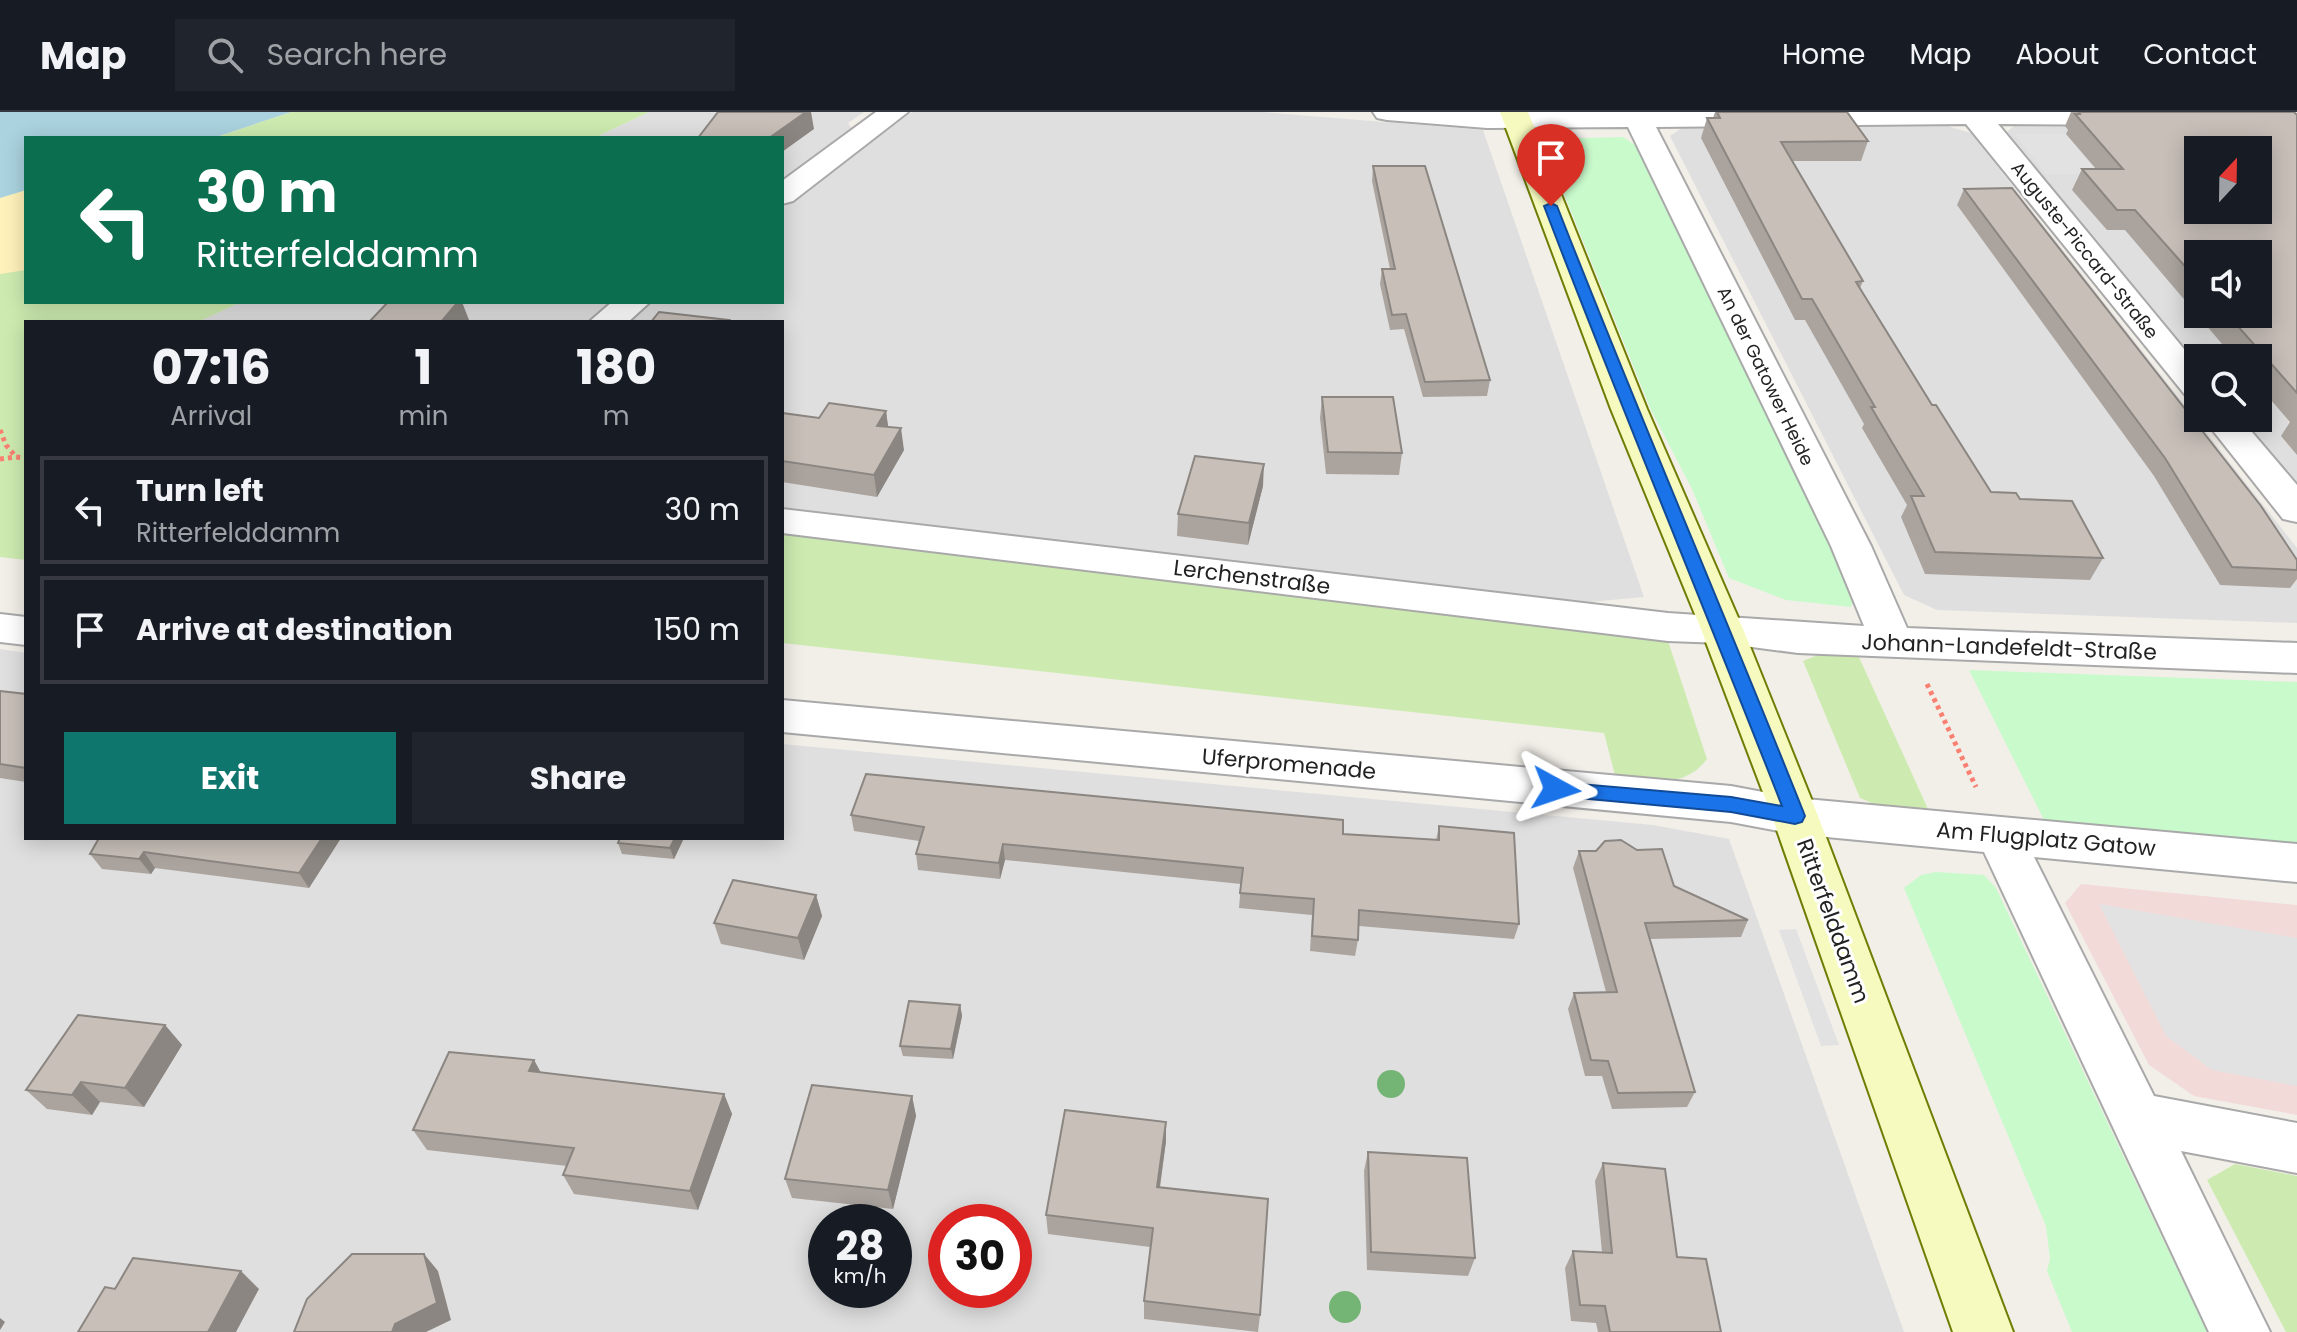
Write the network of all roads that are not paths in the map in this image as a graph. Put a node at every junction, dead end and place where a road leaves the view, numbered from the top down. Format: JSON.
{"nodes":[{"id":1,"x":894,"y":112,"type":"edge"},
{"id":2,"x":1387,"y":112,"type":"edge"},
{"id":3,"x":1972,"y":114,"type":"edge"},
{"id":4,"x":1636,"y":115,"type":"edge"},
{"id":5,"x":1516,"y":116,"type":"edge"},
{"id":6,"x":2159,"y":116,"type":"edge"},
{"id":7,"x":784,"y":194,"type":"edge"},
{"id":8,"x":631,"y":304,"type":"edge"},
{"id":9,"x":609,"y":320,"type":"edge"},
{"id":10,"x":2184,"y":372,"type":"edge"},
{"id":11,"x":2233,"y":432,"type":"edge"},
{"id":12,"x":2297,"y":510,"type":"edge"},
{"id":13,"x":784,"y":521,"type":"edge"},
{"id":14,"x":0,"y":628,"type":"edge"},
{"id":15,"x":1722,"y":629,"type":"junction"},
{"id":16,"x":24,"y":631,"type":"edge"},
{"id":17,"x":1900,"y":642,"type":"junction"},
{"id":18,"x":2297,"y":658,"type":"edge"},
{"id":19,"x":784,"y":716,"type":"edge"},
{"id":20,"x":1795,"y":816,"type":"junction"},
{"id":21,"x":2000,"y":835,"type":"junction"},
{"id":22,"x":2297,"y":863,"type":"edge"},
{"id":23,"x":2134,"y":1117,"type":"junction"},
{"id":24,"x":2297,"y":1148,"type":"edge"},
{"id":25,"x":1983,"y":1332,"type":"edge"},
{"id":26,"x":2240,"y":1332,"type":"edge"}],
"edges":[{"from":1,"to":7,"type":"street"},
{"from":2,"to":5,"type":"street"},
{"from":3,"to":4,"type":"street"},
{"from":3,"to":6,"type":"street"},
{"from":3,"to":10,"type":"street","name":"Auguste-Piccard-Straße"},
{"from":4,"to":5,"type":"street"},
{"from":4,"to":17,"type":"street","name":"An der Gatower Heide"},
{"from":5,"to":15,"type":"main road","name":"Ritterfelddamm"},
{"from":8,"to":9,"type":"street"},
{"from":11,"to":12,"type":"street"},
{"from":13,"to":15,"type":"street","name":"Lerchenstraße"},
{"from":14,"to":16,"type":"street"},
{"from":15,"to":17,"type":"street","name":"Johann-Landefeldt-Straße"},
{"from":15,"to":20,"type":"main road","name":"Ritterfelddamm"},
{"from":17,"to":18,"type":"street","name":"Johann-Landefeldt-Straße"},
{"from":19,"to":20,"type":"street","name":"Uferpromenade"},
{"from":20,"to":21,"type":"street","name":"Am Flugplatz Gatow"},
{"from":20,"to":25,"type":"main road","name":"Ritterfelddamm"},
{"from":21,"to":22,"type":"street","name":"Am Flugplatz Gatow"},
{"from":21,"to":23,"type":"street"},
{"from":23,"to":24,"type":"street"},
{"from":23,"to":26,"type":"street"}]}
